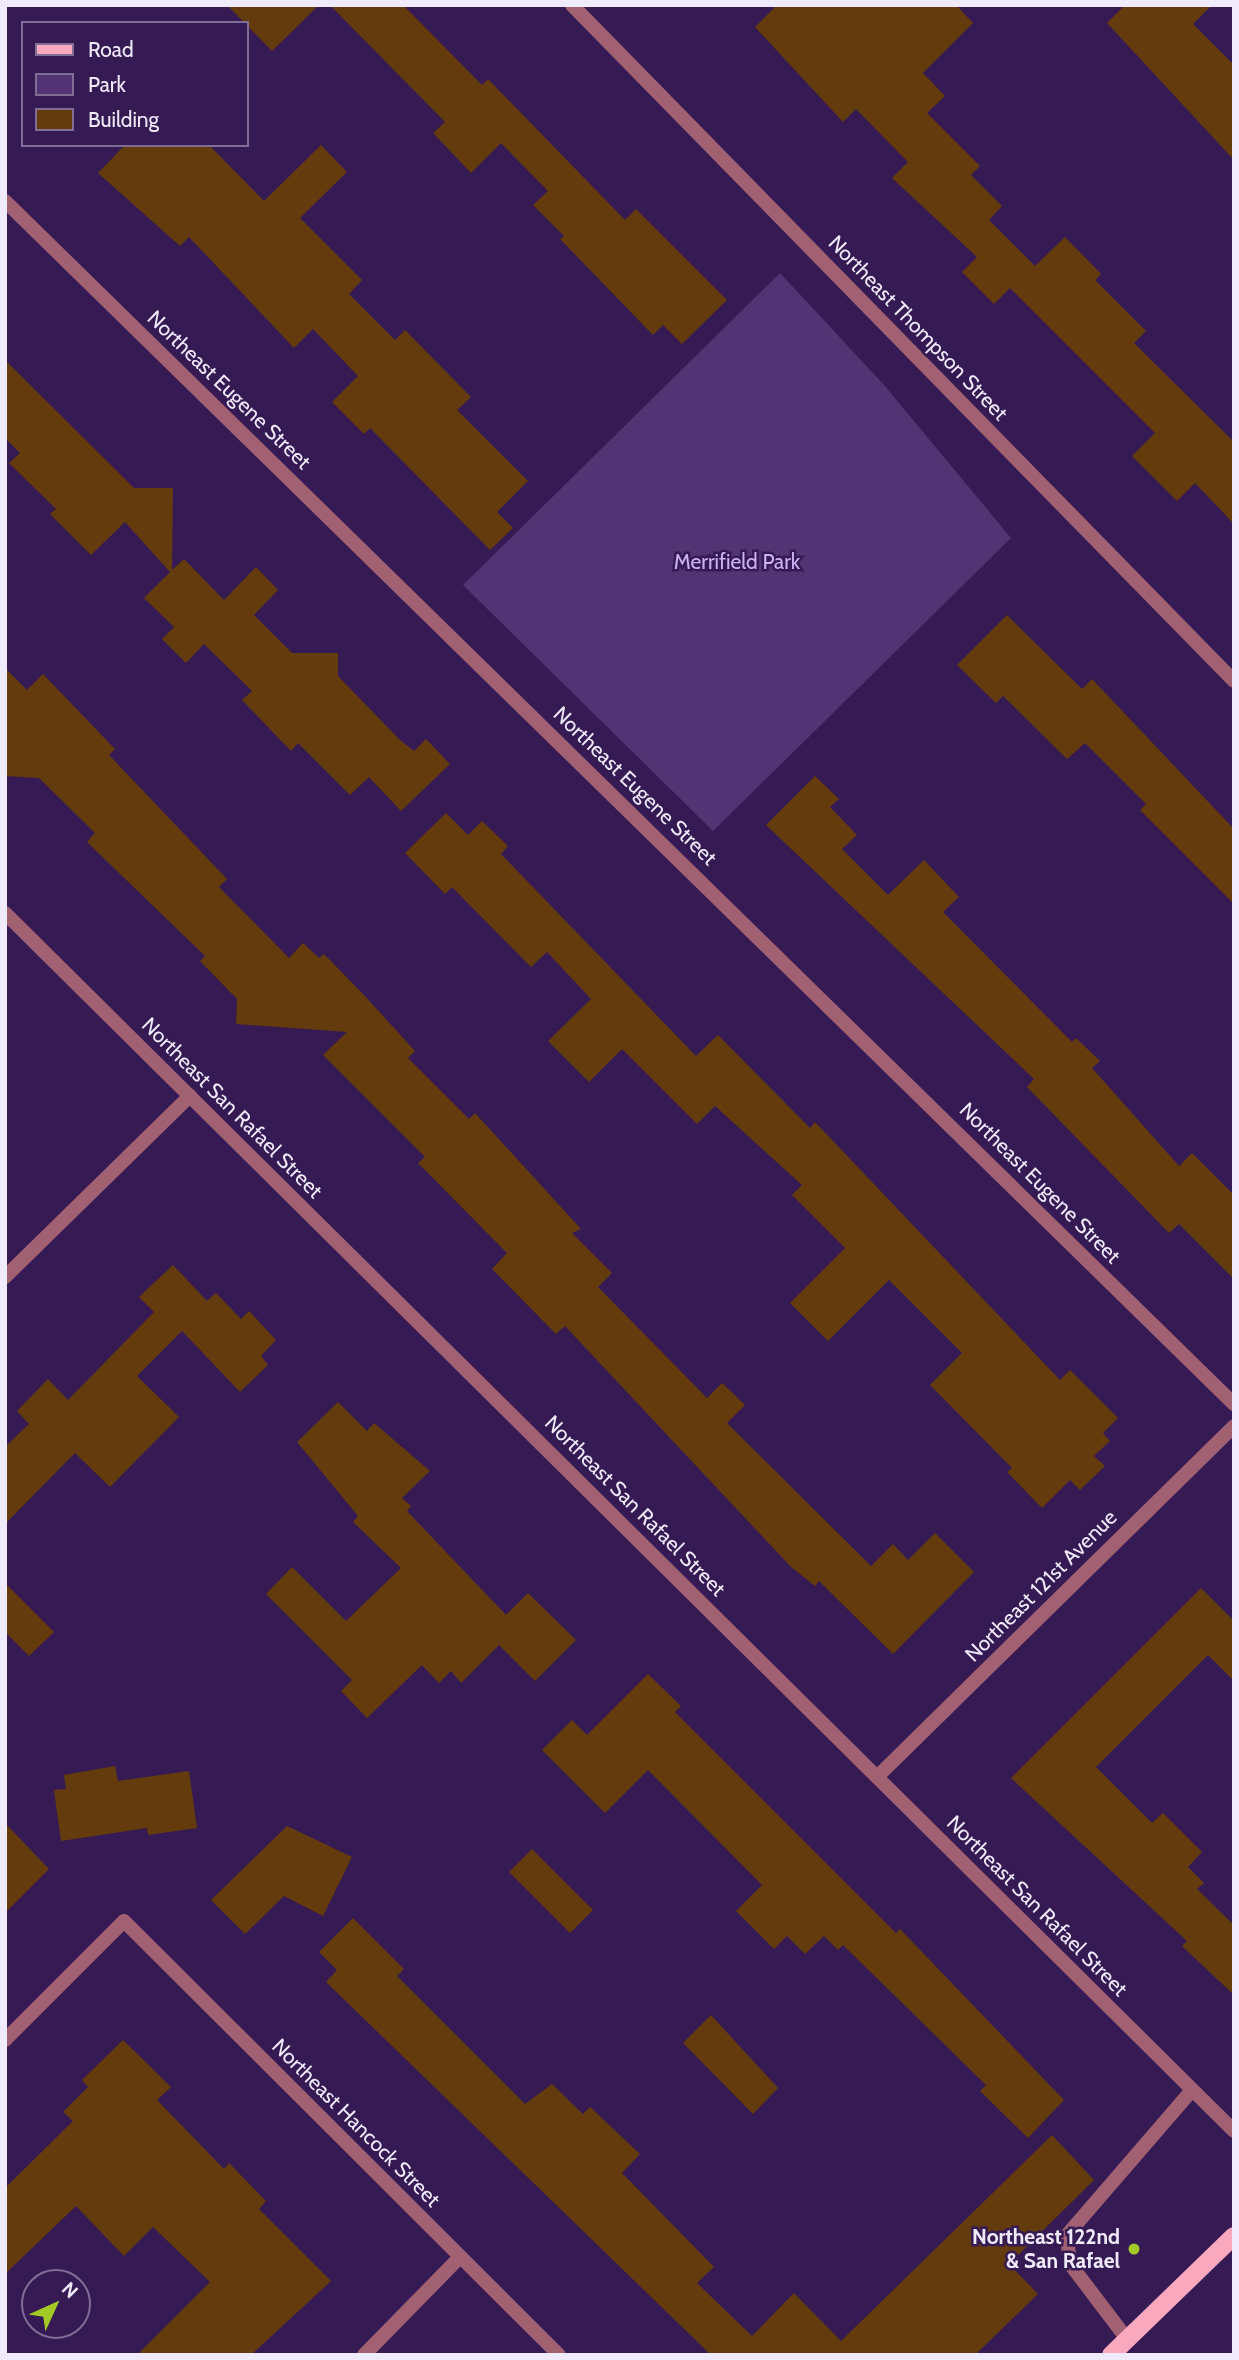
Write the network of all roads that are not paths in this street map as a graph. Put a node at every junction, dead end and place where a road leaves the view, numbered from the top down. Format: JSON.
{"nodes":[{"id":1,"x":572,"y":5,"type":"edge"},
{"id":2,"x":5,"y":201,"type":"edge"},
{"id":3,"x":1234,"y":681,"type":"edge"},
{"id":4,"x":5,"y":913,"type":"edge"},
{"id":5,"x":190,"y":1096,"type":"junction"},
{"id":6,"x":5,"y":1277,"type":"edge"},
{"id":7,"x":1234,"y":1404,"type":"edge"},
{"id":8,"x":1234,"y":1426,"type":"edge"},
{"id":9,"x":878,"y":1776,"type":"junction"},
{"id":10,"x":5,"y":2040,"type":"edge"},
{"id":11,"x":1192,"y":2090,"type":"junction"},
{"id":12,"x":1234,"y":2132,"type":"edge"},
{"id":13,"x":1234,"y":2235,"type":"edge"},
{"id":14,"x":460,"y":2257,"type":"junction"},
{"id":15,"x":1127,"y":2339,"type":"junction"},
{"id":16,"x":364,"y":2355,"type":"edge"},
{"id":17,"x":559,"y":2355,"type":"edge"},
{"id":18,"x":1111,"y":2355,"type":"edge"}],
"edges":[{"from":1,"to":3,"type":"street","name":"Northeast Thompson Street"},
{"from":2,"to":7,"type":"street","name":"Northeast Eugene Street"},
{"from":4,"to":5,"type":"street","name":"Northeast San Rafael Street"},
{"from":5,"to":6,"type":"street"},
{"from":5,"to":9,"type":"street","name":"Northeast San Rafael Street"},
{"from":8,"to":9,"type":"street","name":"Northeast 121st Avenue"},
{"from":9,"to":11,"type":"street","name":"Northeast San Rafael Street"},
{"from":10,"to":14,"type":"street","name":"Northeast Hancock Street"},
{"from":11,"to":12,"type":"street","name":"Northeast San Rafael Street"},
{"from":11,"to":15,"type":"street"},
{"from":13,"to":15,"type":"main road"},
{"from":14,"to":16,"type":"street"},
{"from":14,"to":17,"type":"street","name":"Northeast Hancock Street"},
{"from":15,"to":18,"type":"main road"}]}
